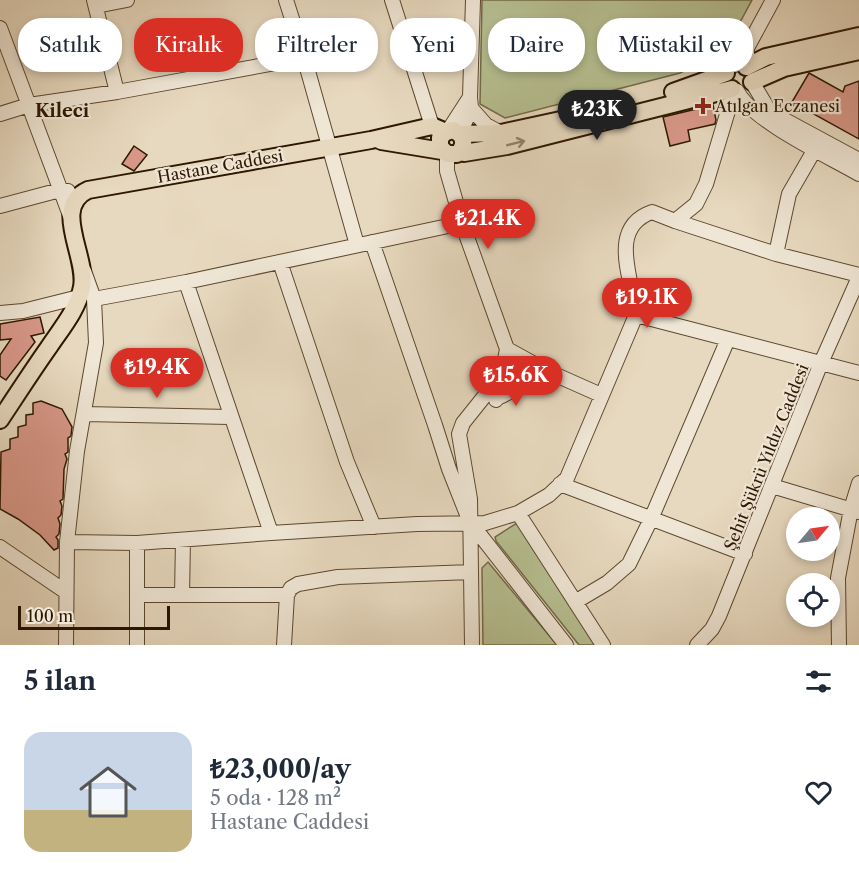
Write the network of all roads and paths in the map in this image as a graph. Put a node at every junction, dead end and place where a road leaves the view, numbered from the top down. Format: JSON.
{"nodes":[{"id":1,"x":127,"y":0,"type":"edge"},
{"id":2,"x":286,"y":0,"type":"edge"},
{"id":3,"x":392,"y":0,"type":"edge"},
{"id":4,"x":472,"y":0,"type":"edge"},
{"id":5,"x":773,"y":0,"type":"edge"},
{"id":6,"x":95,"y":3,"type":"edge"},
{"id":7,"x":291,"y":18,"type":"edge"},
{"id":8,"x":0,"y":27,"type":"edge"},
{"id":9,"x":859,"y":36,"type":"edge"},
{"id":10,"x":859,"y":51,"type":"edge"},
{"id":11,"x":255,"y":67,"type":"edge"},
{"id":12,"x":307,"y":72,"type":"edge"},
{"id":13,"x":738,"y":80,"type":"junction"},
{"id":14,"x":117,"y":92,"type":"junction"},
{"id":15,"x":471,"y":103,"type":"junction"},
{"id":16,"x":29,"y":105,"type":"junction"},
{"id":17,"x":0,"y":114,"type":"edge"},
{"id":18,"x":446,"y":131,"type":"junction"},
{"id":19,"x":501,"y":133,"type":"junction"},
{"id":20,"x":371,"y":140,"type":"junction"},
{"id":21,"x":328,"y":147,"type":"junction"},
{"id":22,"x":815,"y":149,"type":"junction"},
{"id":23,"x":449,"y":152,"type":"junction"},
{"id":24,"x":859,"y":160,"type":"edge"},
{"id":25,"x":859,"y":174,"type":"edge"},
{"id":26,"x":60,"y":190,"type":"junction"},
{"id":27,"x":76,"y":204,"type":"junction"},
{"id":28,"x":0,"y":206,"type":"edge"},
{"id":29,"x":675,"y":221,"type":"junction"},
{"id":30,"x":462,"y":223,"type":"junction"},
{"id":31,"x":372,"y":242,"type":"junction"},
{"id":32,"x":357,"y":245,"type":"junction"},
{"id":33,"x":776,"y":254,"type":"junction"},
{"id":34,"x":280,"y":262,"type":"junction"},
{"id":35,"x":859,"y":276,"type":"edge"},
{"id":36,"x":186,"y":282,"type":"junction"},
{"id":37,"x":86,"y":298,"type":"junction"},
{"id":38,"x":0,"y":313,"type":"edge"},
{"id":39,"x":636,"y":315,"type":"junction"},
{"id":40,"x":728,"y":339,"type":"junction"},
{"id":41,"x":507,"y":349,"type":"junction"},
{"id":42,"x":821,"y":363,"type":"junction"},
{"id":43,"x":547,"y":371,"type":"junction"},
{"id":44,"x":859,"y":373,"type":"edge"},
{"id":45,"x":601,"y":395,"type":"junction"},
{"id":46,"x":496,"y":400,"type":"junction"},
{"id":47,"x":84,"y":414,"type":"junction"},
{"id":48,"x":469,"y":416,"type":"junction"},
{"id":49,"x":230,"y":417,"type":"junction"},
{"id":50,"x":0,"y":420,"type":"edge"},
{"id":51,"x":859,"y":483,"type":"edge"},
{"id":52,"x":560,"y":484,"type":"junction"},
{"id":53,"x":772,"y":486,"type":"junction"},
{"id":54,"x":855,"y":510,"type":"edge"},
{"id":55,"x":518,"y":513,"type":"junction"},
{"id":56,"x":651,"y":519,"type":"junction"},
{"id":57,"x":470,"y":522,"type":"junction"},
{"id":58,"x":374,"y":527,"type":"junction"},
{"id":59,"x":271,"y":533,"type":"junction"},
{"id":60,"x":183,"y":540,"type":"junction"},
{"id":61,"x":67,"y":542,"type":"junction"},
{"id":62,"x":137,"y":543,"type":"junction"},
{"id":63,"x":0,"y":547,"type":"edge"},
{"id":64,"x":745,"y":554,"type":"junction"},
{"id":65,"x":471,"y":572,"type":"junction"},
{"id":66,"x":66,"y":592,"type":"junction"},
{"id":67,"x":137,"y":595,"type":"junction"},
{"id":68,"x":182,"y":595,"type":"junction"},
{"id":69,"x":287,"y":595,"type":"junction"},
{"id":70,"x":575,"y":602,"type":"junction"},
{"id":71,"x":705,"y":643,"type":"edge"},
{"id":72,"x":66,"y":645,"type":"edge"},
{"id":73,"x":136,"y":645,"type":"edge"},
{"id":74,"x":284,"y":645,"type":"edge"},
{"id":75,"x":472,"y":645,"type":"edge"},
{"id":76,"x":566,"y":645,"type":"edge"},
{"id":77,"x":603,"y":645,"type":"edge"},
{"id":78,"x":839,"y":645,"type":"edge"}],
"edges":[{"from":1,"to":6,"type":"street"},
{"from":2,"to":7,"type":"street"},
{"from":3,"to":18,"type":"street"},
{"from":4,"to":15,"type":"street"},
{"from":5,"to":13,"type":"street"},
{"from":6,"to":14,"type":"street"},
{"from":8,"to":16,"type":"street"},
{"from":9,"to":13,"type":"main road","name":"Hastane Caddesi"},
{"from":10,"to":13,"type":"main road","name":"Hastane Caddesi"},
{"from":11,"to":14,"type":"street"},
{"from":12,"to":21,"type":"street"},
{"from":13,"to":19,"type":"main road","name":"Hastane Caddesi"},
{"from":13,"to":22,"type":"street"},
{"from":23,"to":13,"type":"main road","name":"Hastane Caddesi","one_way":true},
{"from":13,"to":24,"type":"street"},
{"from":13,"to":29,"type":"street"},
{"from":14,"to":16,"type":"street"},
{"from":15,"to":18,"type":"street"},
{"from":15,"to":19,"type":"street"},
{"from":16,"to":17,"type":"street"},
{"from":16,"to":26,"type":"street"},
{"from":18,"to":19,"type":"main road","name":"Hastane Caddesi"},
{"from":18,"to":20,"type":"main road","name":"Hastane Caddesi"},
{"from":18,"to":23,"type":"main road"},
{"from":20,"to":21,"type":"main road","name":"Hastane Caddesi"},
{"from":20,"to":23,"type":"main road","name":"Hastane Caddesi"},
{"from":21,"to":27,"type":"main road","name":"Hastane Caddesi"},
{"from":21,"to":32,"type":"street"},
{"from":22,"to":25,"type":"street"},
{"from":22,"to":33,"type":"street"},
{"from":23,"to":30,"type":"street"},
{"from":26,"to":27,"type":"street"},
{"from":26,"to":27,"type":"street"},
{"from":26,"to":28,"type":"street"},
{"from":27,"to":37,"type":"main road"},
{"from":29,"to":33,"type":"street"},
{"from":29,"to":39,"type":"street"},
{"from":30,"to":31,"type":"street"},
{"from":30,"to":41,"type":"street"},
{"from":31,"to":32,"type":"street"},
{"from":31,"to":57,"type":"street"},
{"from":32,"to":34,"type":"street"},
{"from":33,"to":35,"type":"street"},
{"from":34,"to":36,"type":"street"},
{"from":34,"to":58,"type":"street"},
{"from":35,"to":42,"type":"street","name":"Şehit Şükrü Yıldız Caddesi"},
{"from":36,"to":37,"type":"street"},
{"from":36,"to":49,"type":"street"},
{"from":37,"to":38,"type":"street"},
{"from":37,"to":47,"type":"street"},
{"from":37,"to":50,"type":"main road"},
{"from":39,"to":40,"type":"street"},
{"from":39,"to":45,"type":"street"},
{"from":40,"to":42,"type":"street"},
{"from":40,"to":56,"type":"street"},
{"from":41,"to":43,"type":"street"},
{"from":41,"to":46,"type":"street"},
{"from":41,"to":48,"type":"street"},
{"from":42,"to":44,"type":"street"},
{"from":42,"to":53,"type":"street","name":"Şehit Şükrü Yıldız Caddesi"},
{"from":43,"to":45,"type":"street"},
{"from":43,"to":46,"type":"street"},
{"from":45,"to":52,"type":"street"},
{"from":46,"to":48,"type":"street"},
{"from":47,"to":49,"type":"street"},
{"from":47,"to":61,"type":"street"},
{"from":48,"to":57,"type":"street"},
{"from":49,"to":59,"type":"street"},
{"from":51,"to":54,"type":"street"},
{"from":52,"to":55,"type":"street"},
{"from":52,"to":56,"type":"street"},
{"from":53,"to":54,"type":"street"},
{"from":53,"to":64,"type":"street","name":"Şehit Şükrü Yıldız Caddesi"},
{"from":54,"to":78,"type":"street"},
{"from":55,"to":57,"type":"street"},
{"from":55,"to":70,"type":"street"},
{"from":56,"to":64,"type":"street"},
{"from":56,"to":70,"type":"street"},
{"from":57,"to":58,"type":"street"},
{"from":57,"to":65,"type":"street"},
{"from":57,"to":76,"type":"street"},
{"from":58,"to":59,"type":"street"},
{"from":59,"to":60,"type":"street"},
{"from":60,"to":62,"type":"street"},
{"from":60,"to":68,"type":"street"},
{"from":61,"to":62,"type":"street"},
{"from":61,"to":66,"type":"street"},
{"from":62,"to":67,"type":"street"},
{"from":63,"to":66,"type":"street"},
{"from":64,"to":71,"type":"street","name":"Şehit Şükrü Yıldız Caddesi"},
{"from":65,"to":69,"type":"street"},
{"from":65,"to":75,"type":"street"},
{"from":66,"to":72,"type":"street"},
{"from":67,"to":68,"type":"street"},
{"from":67,"to":73,"type":"street"},
{"from":68,"to":69,"type":"street"},
{"from":69,"to":74,"type":"street"},
{"from":70,"to":77,"type":"street"}]}
